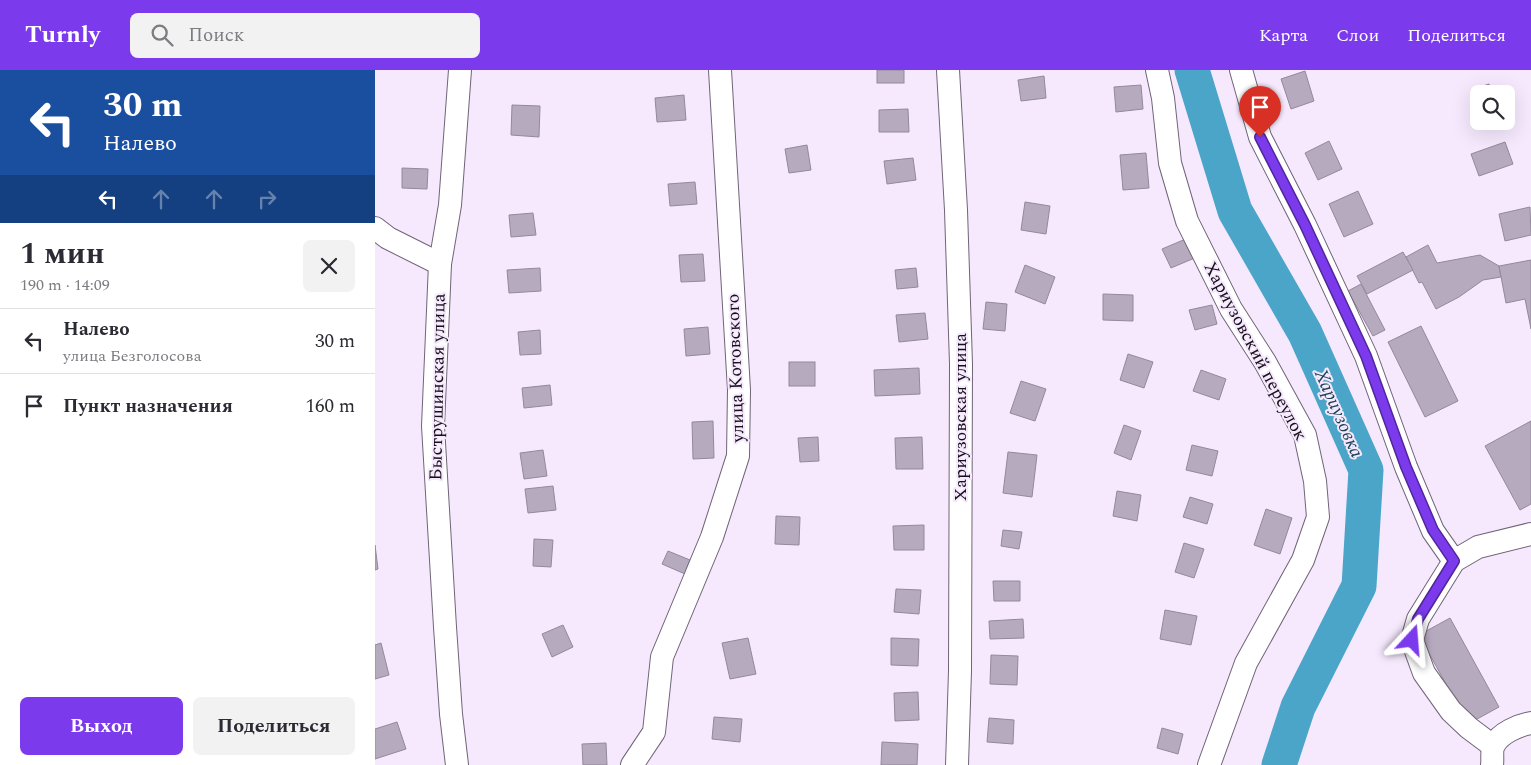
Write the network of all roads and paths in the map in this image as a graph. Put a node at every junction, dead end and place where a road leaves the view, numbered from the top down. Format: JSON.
{"nodes":[{"id":1,"x":460,"y":70,"type":"edge"},
{"id":2,"x":720,"y":70,"type":"edge"},
{"id":3,"x":950,"y":70,"type":"edge"},
{"id":4,"x":1157,"y":70,"type":"edge"},
{"id":5,"x":1241,"y":70,"type":"edge"},
{"id":6,"x":375,"y":228,"type":"edge"},
{"id":7,"x":440,"y":264,"type":"junction"},
{"id":8,"x":1531,"y":534,"type":"edge"},
{"id":9,"x":1454,"y":561,"type":"junction"},
{"id":10,"x":1531,"y":723,"type":"edge"},
{"id":11,"x":1493,"y":756,"type":"edge"},
{"id":12,"x":457,"y":765,"type":"edge"},
{"id":13,"x":631,"y":765,"type":"edge"},
{"id":14,"x":957,"y":765,"type":"edge"},
{"id":15,"x":1209,"y":765,"type":"edge"}],
"edges":[{"from":1,"to":7,"type":"street","name":"Быструшинская улица"},
{"from":2,"to":13,"type":"street","name":"улица Котовского"},
{"from":3,"to":14,"type":"street","name":"Хариузовская улица"},
{"from":4,"to":15,"type":"street","name":"Хариузовский переулок"},
{"from":5,"to":9,"type":"street"},
{"from":6,"to":7,"type":"street"},
{"from":7,"to":12,"type":"street","name":"Быструшинская улица"},
{"from":8,"to":9,"type":"street"},
{"from":9,"to":11,"type":"street"},
{"from":10,"to":11,"type":"street"}]}
